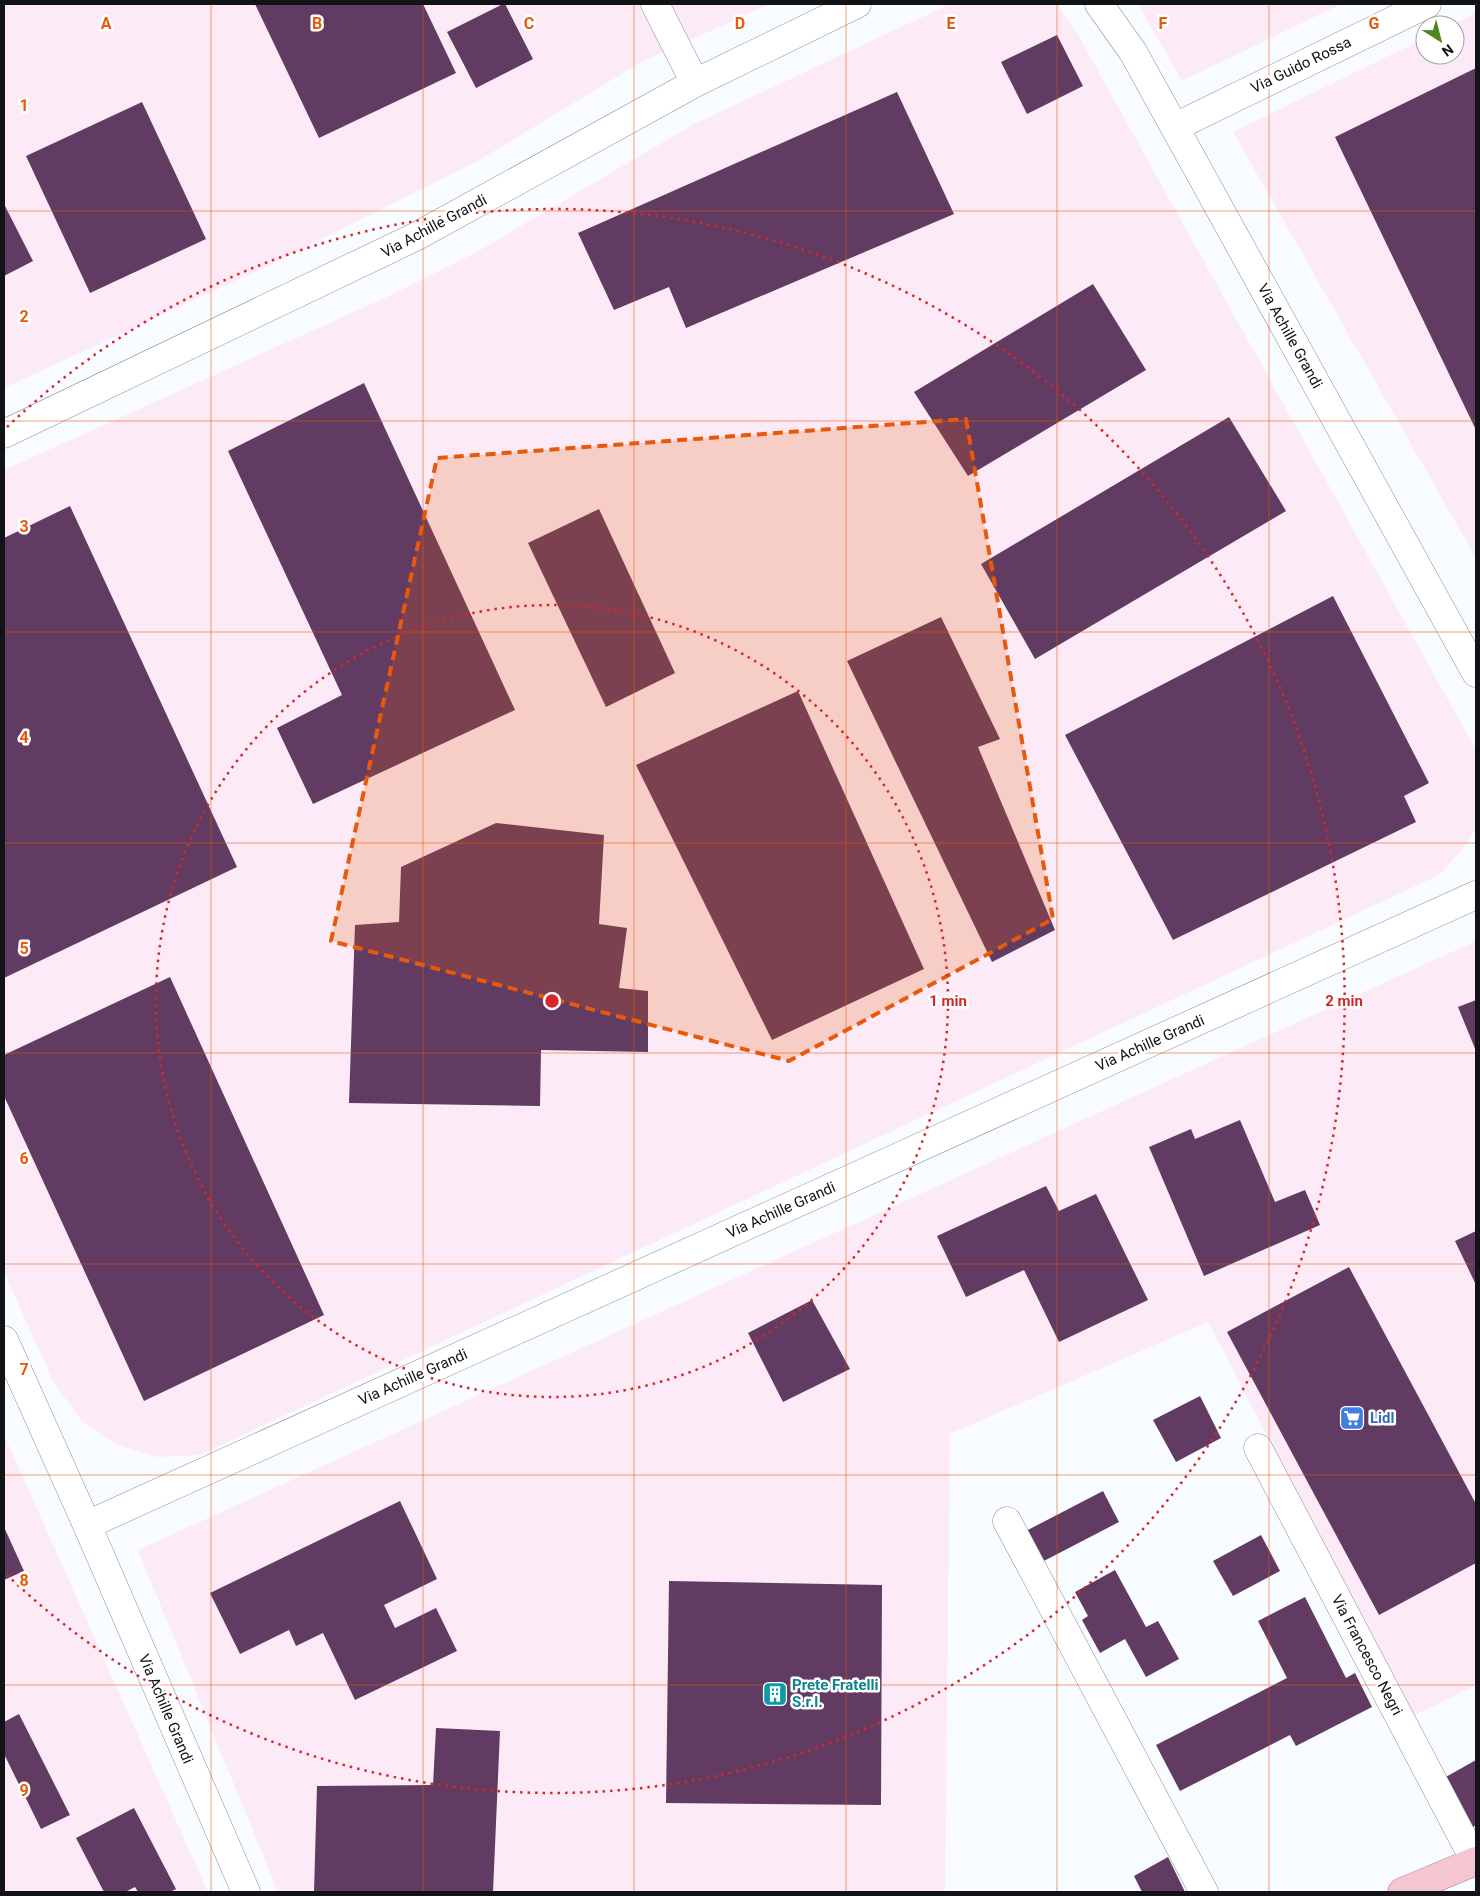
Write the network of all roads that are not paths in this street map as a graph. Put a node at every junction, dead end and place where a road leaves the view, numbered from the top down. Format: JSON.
{"nodes":[{"id":1,"x":655,"y":4,"type":"edge"},
{"id":2,"x":857,"y":4,"type":"edge"},
{"id":3,"x":1099,"y":4,"type":"edge"},
{"id":4,"x":1427,"y":4,"type":"edge"},
{"id":5,"x":695,"y":83,"type":"junction"},
{"id":6,"x":1175,"y":127,"type":"junction"},
{"id":7,"x":4,"y":434,"type":"edge"},
{"id":8,"x":1476,"y":672,"type":"edge"},
{"id":9,"x":1476,"y":896,"type":"edge"},
{"id":10,"x":4,"y":1340,"type":"edge"},
{"id":11,"x":1258,"y":1448,"type":"dead end"},
{"id":12,"x":1007,"y":1521,"type":"dead end"},
{"id":13,"x":87,"y":1525,"type":"junction"},
{"id":14,"x":1476,"y":1861,"type":"edge"},
{"id":15,"x":1433,"y":1886,"type":"edge"},
{"id":16,"x":246,"y":1892,"type":"edge"},
{"id":17,"x":1204,"y":1892,"type":"edge"},
{"id":18,"x":1402,"y":1892,"type":"edge"}],
"edges":[{"from":1,"to":5,"type":"street"},
{"from":2,"to":5,"type":"street","name":"Via Achille Grandi"},
{"from":3,"to":6,"type":"street","name":"Via Achille Grandi"},
{"from":4,"to":6,"type":"street","name":"Via Guido Rossa"},
{"from":5,"to":7,"type":"street","name":"Via Achille Grandi"},
{"from":6,"to":8,"type":"street","name":"Via Achille Grandi"},
{"from":9,"to":13,"type":"street","name":"Via Achille Grandi"},
{"from":10,"to":13,"type":"street","name":"Via Achille Grandi"},
{"from":11,"to":14,"type":"street","name":"Via Francesco Negri"},
{"from":12,"to":17,"type":"street"},
{"from":13,"to":16,"type":"street","name":"Via Achille Grandi"},
{"from":14,"to":15,"type":"main road","name":"Via Francesco Negri"},
{"from":15,"to":18,"type":"main road","name":"Via Francesco Negri"}]}
